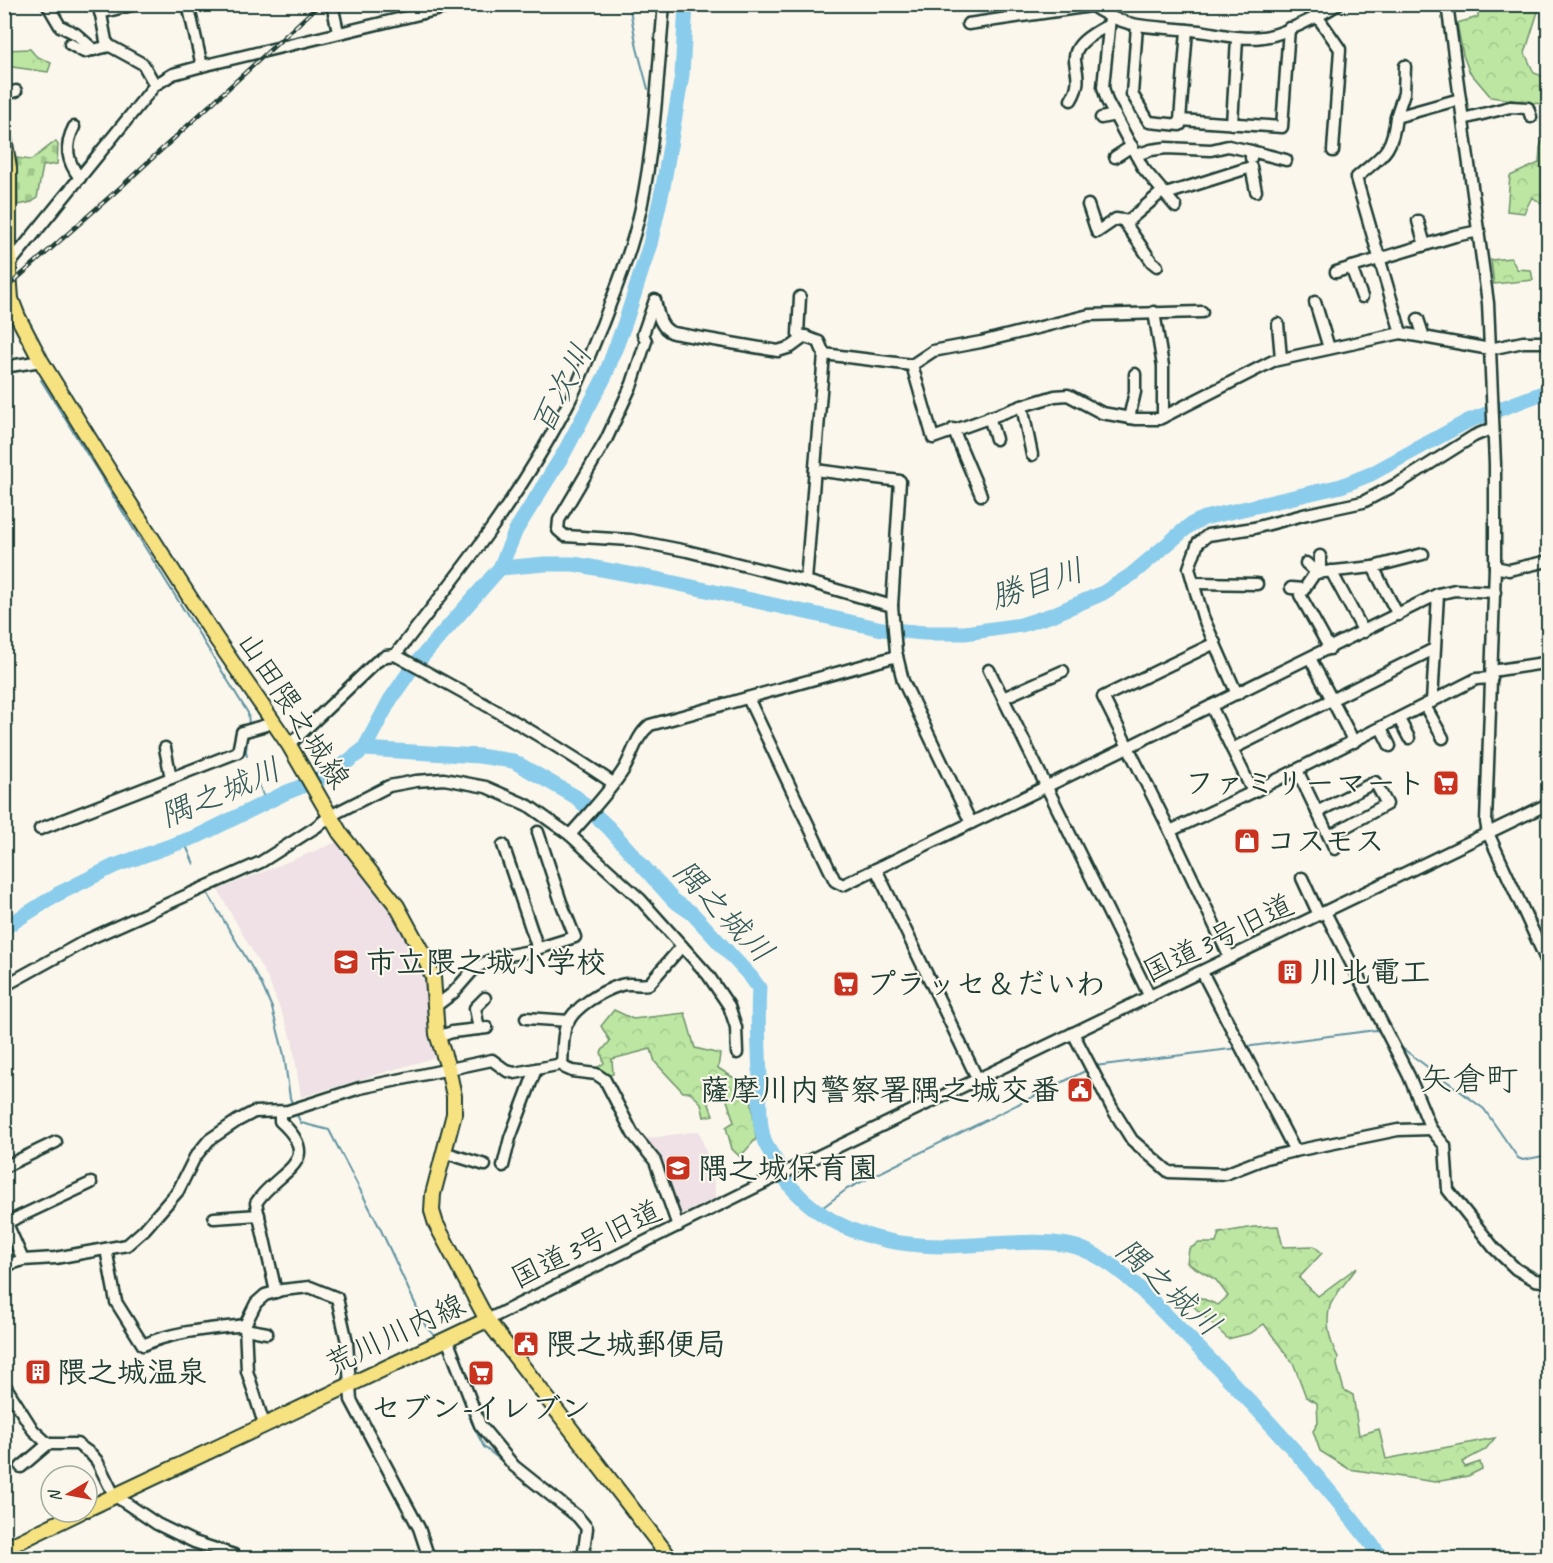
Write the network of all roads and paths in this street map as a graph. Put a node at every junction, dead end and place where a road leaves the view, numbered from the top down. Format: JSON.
{"nodes":[{"id":1,"x":47,"y":4,"type":"edge"},
{"id":2,"x":136,"y":4,"type":"edge"},
{"id":3,"x":188,"y":4,"type":"edge"},
{"id":4,"x":332,"y":4,"type":"edge"},
{"id":5,"x":461,"y":4,"type":"edge"},
{"id":6,"x":664,"y":4,"type":"edge"},
{"id":7,"x":1312,"y":4,"type":"edge"},
{"id":8,"x":1338,"y":4,"type":"edge"},
{"id":9,"x":1447,"y":4,"type":"edge"},
{"id":10,"x":1090,"y":5,"type":"edge"},
{"id":11,"x":100,"y":9,"type":"edge"},
{"id":12,"x":1317,"y":16,"type":"junction"},
{"id":13,"x":1110,"y":21,"type":"junction"},
{"id":14,"x":968,"y":24,"type":"dead end"},
{"id":15,"x":1137,"y":26,"type":"junction"},
{"id":16,"x":1289,"y":28,"type":"junction"},
{"id":17,"x":337,"y":30,"type":"junction"},
{"id":18,"x":1187,"y":30,"type":"junction"},
{"id":19,"x":1238,"y":39,"type":"junction"},
{"id":20,"x":70,"y":44,"type":"dead end"},
{"id":21,"x":110,"y":46,"type":"junction"},
{"id":22,"x":94,"y":50,"type":"junction"},
{"id":23,"x":201,"y":63,"type":"junction"},
{"id":24,"x":1405,"y":66,"type":"dead end"},
{"id":25,"x":155,"y":85,"type":"junction"},
{"id":26,"x":16,"y":90,"type":"dead end"},
{"id":27,"x":4,"y":95,"type":"edge"},
{"id":28,"x":1460,"y":99,"type":"junction"},
{"id":29,"x":1071,"y":100,"type":"dead end"},
{"id":30,"x":1115,"y":115,"type":"junction"},
{"id":31,"x":1396,"y":117,"type":"junction"},
{"id":32,"x":1531,"y":117,"type":"dead end"},
{"id":33,"x":1101,"y":118,"type":"dead end"},
{"id":34,"x":1463,"y":118,"type":"junction"},
{"id":35,"x":1180,"y":120,"type":"junction"},
{"id":36,"x":1232,"y":124,"type":"junction"},
{"id":37,"x":74,"y":127,"type":"dead end"},
{"id":38,"x":4,"y":137,"type":"edge"},
{"id":39,"x":1134,"y":151,"type":"junction"},
{"id":40,"x":1251,"y":151,"type":"junction"},
{"id":41,"x":1333,"y":151,"type":"dead end"},
{"id":42,"x":1115,"y":157,"type":"dead end"},
{"id":43,"x":1286,"y":160,"type":"dead end"},
{"id":44,"x":6,"y":162,"type":"edge"},
{"id":45,"x":1251,"y":167,"type":"junction"},
{"id":46,"x":77,"y":174,"type":"junction"},
{"id":47,"x":1256,"y":191,"type":"dead end"},
{"id":48,"x":1164,"y":193,"type":"junction"},
{"id":49,"x":1088,"y":205,"type":"dead end"},
{"id":50,"x":1176,"y":207,"type":"dead end"},
{"id":51,"x":1123,"y":220,"type":"junction"},
{"id":52,"x":1418,"y":221,"type":"dead end"},
{"id":53,"x":1479,"y":231,"type":"junction"},
{"id":54,"x":1425,"y":245,"type":"junction"},
{"id":55,"x":1380,"y":259,"type":"junction"},
{"id":56,"x":1157,"y":266,"type":"dead end"},
{"id":57,"x":7,"y":267,"type":"edge"},
{"id":58,"x":1351,"y":267,"type":"junction"},
{"id":59,"x":1336,"y":272,"type":"dead end"},
{"id":60,"x":800,"y":297,"type":"dead end"},
{"id":61,"x":1362,"y":297,"type":"dead end"},
{"id":62,"x":1315,"y":302,"type":"dead end"},
{"id":63,"x":1154,"y":312,"type":"junction"},
{"id":64,"x":1202,"y":312,"type":"dead end"},
{"id":65,"x":1418,"y":319,"type":"dead end"},
{"id":66,"x":1278,"y":324,"type":"dead end"},
{"id":67,"x":1401,"y":333,"type":"junction"},
{"id":68,"x":806,"y":336,"type":"junction"},
{"id":69,"x":1424,"y":337,"type":"junction"},
{"id":70,"x":1548,"y":342,"type":"edge"},
{"id":71,"x":1329,"y":348,"type":"junction"},
{"id":72,"x":1490,"y":349,"type":"junction"},
{"id":73,"x":824,"y":354,"type":"junction"},
{"id":74,"x":1281,"y":358,"type":"junction"},
{"id":75,"x":41,"y":361,"type":"junction"},
{"id":76,"x":912,"y":365,"type":"junction"},
{"id":77,"x":4,"y":367,"type":"edge"},
{"id":78,"x":1135,"y":374,"type":"dead end"},
{"id":79,"x":1022,"y":406,"type":"junction"},
{"id":80,"x":988,"y":417,"type":"junction"},
{"id":81,"x":1163,"y":417,"type":"junction"},
{"id":82,"x":1130,"y":418,"type":"junction"},
{"id":83,"x":1493,"y":425,"type":"junction"},
{"id":84,"x":953,"y":429,"type":"junction"},
{"id":85,"x":996,"y":439,"type":"dead end"},
{"id":86,"x":1032,"y":455,"type":"dead end"},
{"id":87,"x":815,"y":470,"type":"junction"},
{"id":88,"x":981,"y":495,"type":"dead end"},
{"id":89,"x":1423,"y":554,"type":"dead end"},
{"id":90,"x":1320,"y":556,"type":"dead end"},
{"id":91,"x":1548,"y":561,"type":"edge"},
{"id":92,"x":1306,"y":563,"type":"dead end"},
{"id":93,"x":1373,"y":567,"type":"junction"},
{"id":94,"x":1495,"y":567,"type":"junction"},
{"id":95,"x":1323,"y":572,"type":"junction"},
{"id":96,"x":806,"y":581,"type":"junction"},
{"id":97,"x":1194,"y":583,"type":"junction"},
{"id":98,"x":1257,"y":584,"type":"dead end"},
{"id":99,"x":1291,"y":588,"type":"dead end"},
{"id":100,"x":1304,"y":589,"type":"junction"},
{"id":101,"x":1495,"y":592,"type":"junction"},
{"id":102,"x":1438,"y":594,"type":"junction"},
{"id":103,"x":892,"y":608,"type":"junction"},
{"id":104,"x":1398,"y":615,"type":"junction"},
{"id":105,"x":1364,"y":632,"type":"junction"},
{"id":106,"x":1215,"y":643,"type":"junction"},
{"id":107,"x":1330,"y":648,"type":"junction"},
{"id":108,"x":1434,"y":649,"type":"junction"},
{"id":109,"x":897,"y":654,"type":"junction"},
{"id":110,"x":397,"y":656,"type":"junction"},
{"id":111,"x":1310,"y":658,"type":"junction"},
{"id":112,"x":1544,"y":663,"type":"dead end"},
{"id":113,"x":989,"y":670,"type":"dead end"},
{"id":114,"x":1063,"y":671,"type":"dead end"},
{"id":115,"x":1492,"y":674,"type":"junction"},
{"id":116,"x":1237,"y":694,"type":"junction"},
{"id":117,"x":748,"y":698,"type":"junction"},
{"id":118,"x":1003,"y":698,"type":"junction"},
{"id":119,"x":1332,"y":700,"type":"junction"},
{"id":120,"x":1429,"y":704,"type":"junction"},
{"id":121,"x":1211,"y":706,"type":"junction"},
{"id":122,"x":1399,"y":719,"type":"junction"},
{"id":123,"x":273,"y":723,"type":"junction"},
{"id":124,"x":1381,"y":728,"type":"junction"},
{"id":125,"x":1409,"y":738,"type":"dead end"},
{"id":126,"x":1443,"y":738,"type":"dead end"},
{"id":127,"x":1354,"y":742,"type":"junction"},
{"id":128,"x":1390,"y":746,"type":"dead end"},
{"id":129,"x":1128,"y":747,"type":"junction"},
{"id":130,"x":165,"y":748,"type":"dead end"},
{"id":131,"x":1232,"y":749,"type":"junction"},
{"id":132,"x":291,"y":750,"type":"junction"},
{"id":133,"x":1297,"y":770,"type":"junction"},
{"id":134,"x":171,"y":778,"type":"junction"},
{"id":135,"x":613,"y":783,"type":"junction"},
{"id":136,"x":1047,"y":786,"type":"junction"},
{"id":137,"x":1253,"y":792,"type":"junction"},
{"id":138,"x":1548,"y":804,"type":"edge"},
{"id":139,"x":1317,"y":812,"type":"junction"},
{"id":140,"x":328,"y":814,"type":"junction"},
{"id":141,"x":971,"y":823,"type":"junction"},
{"id":142,"x":40,"y":829,"type":"dead end"},
{"id":143,"x":1170,"y":831,"type":"junction"},
{"id":144,"x":538,"y":832,"type":"dead end"},
{"id":145,"x":1488,"y":833,"type":"junction"},
{"id":146,"x":571,"y":834,"type":"junction"},
{"id":147,"x":1329,"y":836,"type":"junction"},
{"id":148,"x":503,"y":845,"type":"dead end"},
{"id":149,"x":1335,"y":849,"type":"dead end"},
{"id":150,"x":876,"y":869,"type":"junction"},
{"id":151,"x":1302,"y":878,"type":"dead end"},
{"id":152,"x":1322,"y":914,"type":"junction"},
{"id":153,"x":682,"y":946,"type":"junction"},
{"id":154,"x":1545,"y":946,"type":"edge"},
{"id":155,"x":538,"y":949,"type":"junction"},
{"id":156,"x":1230,"y":958,"type":"junction"},
{"id":157,"x":1548,"y":964,"type":"edge"},
{"id":158,"x":1202,"y":972,"type":"junction"},
{"id":159,"x":4,"y":986,"type":"edge"},
{"id":160,"x":1150,"y":997,"type":"junction"},
{"id":161,"x":485,"y":998,"type":"dead end"},
{"id":162,"x":436,"y":1006,"type":"junction"},
{"id":163,"x":526,"y":1018,"type":"dead end"},
{"id":164,"x":569,"y":1021,"type":"junction"},
{"id":165,"x":1073,"y":1033,"type":"junction"},
{"id":166,"x":438,"y":1037,"type":"junction"},
{"id":167,"x":737,"y":1053,"type":"dead end"},
{"id":168,"x":562,"y":1064,"type":"junction"},
{"id":169,"x":448,"y":1068,"type":"junction"},
{"id":170,"x":536,"y":1069,"type":"junction"},
{"id":171,"x":978,"y":1080,"type":"junction"},
{"id":172,"x":289,"y":1110,"type":"junction"},
{"id":173,"x":1431,"y":1129,"type":"junction"},
{"id":174,"x":56,"y":1142,"type":"dead end"},
{"id":175,"x":1295,"y":1151,"type":"junction"},
{"id":176,"x":443,"y":1152,"type":"junction"},
{"id":177,"x":485,"y":1165,"type":"dead end"},
{"id":178,"x":503,"y":1166,"type":"dead end"},
{"id":179,"x":4,"y":1167,"type":"edge"},
{"id":180,"x":92,"y":1183,"type":"dead end"},
{"id":181,"x":259,"y":1215,"type":"junction"},
{"id":182,"x":213,"y":1218,"type":"dead end"},
{"id":183,"x":5,"y":1220,"type":"edge"},
{"id":184,"x":678,"y":1226,"type":"junction"},
{"id":185,"x":106,"y":1249,"type":"junction"},
{"id":186,"x":23,"y":1260,"type":"junction"},
{"id":187,"x":4,"y":1266,"type":"edge"},
{"id":188,"x":1548,"y":1282,"type":"edge"},
{"id":189,"x":276,"y":1292,"type":"junction"},
{"id":190,"x":487,"y":1320,"type":"junction"},
{"id":191,"x":245,"y":1327,"type":"junction"},
{"id":192,"x":267,"y":1334,"type":"dead end"},
{"id":193,"x":442,"y":1341,"type":"junction"},
{"id":194,"x":4,"y":1384,"type":"edge"},
{"id":195,"x":349,"y":1384,"type":"junction"},
{"id":196,"x":264,"y":1424,"type":"junction"},
{"id":197,"x":48,"y":1444,"type":"junction"},
{"id":198,"x":21,"y":1467,"type":"dead end"},
{"id":199,"x":114,"y":1495,"type":"junction"},
{"id":200,"x":99,"y":1503,"type":"edge"},
{"id":201,"x":55,"y":1524,"type":"edge"},
{"id":202,"x":4,"y":1549,"type":"edge"},
{"id":203,"x":236,"y":1558,"type":"edge"},
{"id":204,"x":429,"y":1558,"type":"edge"},
{"id":205,"x":583,"y":1558,"type":"edge"},
{"id":206,"x":670,"y":1558,"type":"edge"}],
"edges":[{"from":1,"to":22,"type":"street"},
{"from":2,"to":11,"type":"street"},
{"from":3,"to":23,"type":"street"},
{"from":4,"to":17,"type":"street"},
{"from":5,"to":17,"type":"street"},
{"from":6,"to":110,"type":"street"},
{"from":7,"to":12,"type":"street"},
{"from":8,"to":12,"type":"street"},
{"from":9,"to":28,"type":"street"},
{"from":10,"to":13,"type":"street"},
{"from":10,"to":14,"type":"street"},
{"from":11,"to":21,"type":"street"},
{"from":12,"to":16,"type":"street"},
{"from":12,"to":41,"type":"street"},
{"from":13,"to":15,"type":"street"},
{"from":13,"to":29,"type":"street"},
{"from":13,"to":30,"type":"street"},
{"from":15,"to":18,"type":"street"},
{"from":15,"to":35,"type":"street"},
{"from":16,"to":19,"type":"street"},
{"from":16,"to":36,"type":"street"},
{"from":17,"to":23,"type":"street"},
{"from":18,"to":19,"type":"street"},
{"from":18,"to":35,"type":"street"},
{"from":19,"to":36,"type":"street"},
{"from":20,"to":22,"type":"street"},
{"from":21,"to":22,"type":"street"},
{"from":21,"to":25,"type":"street"},
{"from":23,"to":25,"type":"street"},
{"from":24,"to":31,"type":"street"},
{"from":25,"to":46,"type":"street"},
{"from":26,"to":27,"type":"street"},
{"from":28,"to":31,"type":"street"},
{"from":28,"to":34,"type":"street"},
{"from":30,"to":33,"type":"street"},
{"from":30,"to":39,"type":"street"},
{"from":31,"to":55,"type":"street"},
{"from":32,"to":34,"type":"street"},
{"from":34,"to":53,"type":"street"},
{"from":35,"to":36,"type":"street"},
{"from":37,"to":46,"type":"street"},
{"from":38,"to":44,"type":"main road","name":"山田隈之城線"},
{"from":39,"to":40,"type":"street"},
{"from":39,"to":42,"type":"street"},
{"from":39,"to":48,"type":"street"},
{"from":40,"to":43,"type":"street"},
{"from":40,"to":45,"type":"street"},
{"from":44,"to":57,"type":"main road","name":"山田隈之城線"},
{"from":45,"to":47,"type":"street"},
{"from":45,"to":48,"type":"street"},
{"from":46,"to":57,"type":"street"},
{"from":48,"to":50,"type":"street"},
{"from":48,"to":51,"type":"street"},
{"from":49,"to":51,"type":"street"},
{"from":51,"to":56,"type":"street"},
{"from":52,"to":54,"type":"street"},
{"from":53,"to":54,"type":"street"},
{"from":53,"to":72,"type":"street"},
{"from":54,"to":55,"type":"street"},
{"from":55,"to":58,"type":"street"},
{"from":55,"to":67,"type":"street"},
{"from":57,"to":75,"type":"main road","name":"山田隈之城線"},
{"from":58,"to":59,"type":"street"},
{"from":58,"to":61,"type":"street"},
{"from":60,"to":68,"type":"street"},
{"from":62,"to":71,"type":"street"},
{"from":63,"to":64,"type":"street"},
{"from":63,"to":76,"type":"street"},
{"from":63,"to":81,"type":"street"},
{"from":65,"to":69,"type":"street"},
{"from":66,"to":74,"type":"street"},
{"from":67,"to":69,"type":"street"},
{"from":67,"to":71,"type":"street"},
{"from":68,"to":73,"type":"street"},
{"from":68,"to":96,"type":"street"},
{"from":69,"to":72,"type":"street"},
{"from":70,"to":72,"type":"street"},
{"from":71,"to":74,"type":"street"},
{"from":72,"to":83,"type":"street"},
{"from":73,"to":76,"type":"street"},
{"from":73,"to":87,"type":"street"},
{"from":74,"to":81,"type":"street"},
{"from":75,"to":77,"type":"street"},
{"from":75,"to":123,"type":"main road","name":"山田隈之城線"},
{"from":76,"to":84,"type":"street"},
{"from":78,"to":82,"type":"street"},
{"from":79,"to":80,"type":"street"},
{"from":79,"to":82,"type":"street"},
{"from":79,"to":86,"type":"street"},
{"from":80,"to":84,"type":"street"},
{"from":80,"to":85,"type":"street"},
{"from":81,"to":82,"type":"street"},
{"from":83,"to":94,"type":"street"},
{"from":83,"to":97,"type":"street"},
{"from":84,"to":88,"type":"street"},
{"from":87,"to":96,"type":"street"},
{"from":87,"to":103,"type":"street"},
{"from":89,"to":93,"type":"street"},
{"from":90,"to":95,"type":"street"},
{"from":91,"to":94,"type":"street"},
{"from":92,"to":95,"type":"street"},
{"from":93,"to":95,"type":"street"},
{"from":93,"to":104,"type":"street"},
{"from":94,"to":101,"type":"street"},
{"from":95,"to":100,"type":"street"},
{"from":95,"to":105,"type":"street"},
{"from":96,"to":103,"type":"street"},
{"from":97,"to":98,"type":"street"},
{"from":97,"to":106,"type":"street"},
{"from":99,"to":100,"type":"street"},
{"from":100,"to":107,"type":"street"},
{"from":101,"to":102,"type":"street"},
{"from":101,"to":115,"type":"street"},
{"from":102,"to":104,"type":"street"},
{"from":102,"to":108,"type":"street"},
{"from":103,"to":109,"type":"street"},
{"from":104,"to":105,"type":"street"},
{"from":105,"to":107,"type":"street"},
{"from":106,"to":116,"type":"street"},
{"from":106,"to":129,"type":"street"},
{"from":107,"to":111,"type":"street"},
{"from":108,"to":119,"type":"street"},
{"from":108,"to":120,"type":"street"},
{"from":109,"to":117,"type":"street"},
{"from":109,"to":141,"type":"street"},
{"from":110,"to":132,"type":"street"},
{"from":110,"to":135,"type":"street"},
{"from":111,"to":116,"type":"street"},
{"from":111,"to":119,"type":"street"},
{"from":112,"to":115,"type":"street"},
{"from":113,"to":118,"type":"street"},
{"from":114,"to":118,"type":"street"},
{"from":115,"to":120,"type":"street"},
{"from":115,"to":145,"type":"street"},
{"from":116,"to":121,"type":"street"},
{"from":117,"to":135,"type":"street"},
{"from":117,"to":150,"type":"street"},
{"from":118,"to":136,"type":"street"},
{"from":119,"to":127,"type":"street"},
{"from":119,"to":131,"type":"street"},
{"from":120,"to":122,"type":"street"},
{"from":120,"to":126,"type":"street"},
{"from":121,"to":129,"type":"street"},
{"from":121,"to":131,"type":"street"},
{"from":122,"to":124,"type":"street"},
{"from":122,"to":125,"type":"street"},
{"from":123,"to":132,"type":"main road","name":"山田隈之城線"},
{"from":123,"to":134,"type":"street"},
{"from":124,"to":127,"type":"street"},
{"from":124,"to":128,"type":"street"},
{"from":127,"to":133,"type":"street"},
{"from":129,"to":136,"type":"street"},
{"from":129,"to":143,"type":"street"},
{"from":130,"to":134,"type":"street"},
{"from":131,"to":137,"type":"street"},
{"from":132,"to":140,"type":"main road","name":"山田隈之城線"},
{"from":133,"to":137,"type":"street"},
{"from":133,"to":139,"type":"street"},
{"from":134,"to":142,"type":"street"},
{"from":135,"to":146,"type":"street"},
{"from":136,"to":141,"type":"street"},
{"from":136,"to":160,"type":"street"},
{"from":137,"to":143,"type":"street"},
{"from":138,"to":145,"type":"street","name":"国道3号旧道"},
{"from":139,"to":147,"type":"street"},
{"from":139,"to":147,"type":"street"},
{"from":140,"to":146,"type":"street"},
{"from":140,"to":159,"type":"street"},
{"from":140,"to":162,"type":"main road","name":"山田隈之城線"},
{"from":141,"to":150,"type":"street"},
{"from":143,"to":156,"type":"street"},
{"from":144,"to":155,"type":"street"},
{"from":145,"to":152,"type":"street","name":"国道3号旧道"},
{"from":145,"to":154,"type":"street"},
{"from":146,"to":153,"type":"street"},
{"from":147,"to":149,"type":"street"},
{"from":148,"to":155,"type":"street"},
{"from":150,"to":171,"type":"street"},
{"from":151,"to":152,"type":"street"},
{"from":152,"to":156,"type":"street","name":"国道3号旧道"},
{"from":152,"to":173,"type":"street"},
{"from":153,"to":164,"type":"street"},
{"from":153,"to":167,"type":"street"},
{"from":154,"to":157,"type":"street"},
{"from":155,"to":162,"type":"street"},
{"from":156,"to":158,"type":"street","name":"国道3号旧道"},
{"from":158,"to":160,"type":"street","name":"国道3号旧道"},
{"from":158,"to":175,"type":"street"},
{"from":160,"to":165,"type":"street","name":"国道3号旧道"},
{"from":161,"to":166,"type":"street"},
{"from":162,"to":166,"type":"main road","name":"山田隈之城線"},
{"from":163,"to":164,"type":"street"},
{"from":164,"to":168,"type":"street"},
{"from":165,"to":171,"type":"street","name":"国道3号旧道"},
{"from":165,"to":175,"type":"street"},
{"from":166,"to":169,"type":"main road","name":"山田隈之城線"},
{"from":168,"to":170,"type":"street"},
{"from":168,"to":184,"type":"street"},
{"from":169,"to":170,"type":"street"},
{"from":169,"to":172,"type":"street"},
{"from":169,"to":176,"type":"main road","name":"山田隈之城線"},
{"from":170,"to":178,"type":"street"},
{"from":171,"to":184,"type":"street","name":"国道3号旧道"},
{"from":172,"to":181,"type":"street"},
{"from":172,"to":185,"type":"street"},
{"from":173,"to":175,"type":"street"},
{"from":173,"to":188,"type":"street"},
{"from":174,"to":179,"type":"street"},
{"from":176,"to":177,"type":"street"},
{"from":176,"to":190,"type":"main road","name":"山田隈之城線"},
{"from":180,"to":183,"type":"street"},
{"from":181,"to":182,"type":"street"},
{"from":181,"to":189,"type":"street"},
{"from":183,"to":186,"type":"street"},
{"from":184,"to":190,"type":"street","name":"国道3号旧道"},
{"from":185,"to":186,"type":"street"},
{"from":185,"to":191,"type":"street"},
{"from":186,"to":187,"type":"street"},
{"from":189,"to":191,"type":"street"},
{"from":189,"to":195,"type":"street"},
{"from":190,"to":193,"type":"main road","name":"荒川川内線"},
{"from":190,"to":206,"type":"main road","name":"荒川川内線"},
{"from":191,"to":192,"type":"street"},
{"from":191,"to":196,"type":"street"},
{"from":193,"to":195,"type":"main road","name":"荒川川内線"},
{"from":193,"to":205,"type":"street"},
{"from":194,"to":197,"type":"street"},
{"from":195,"to":196,"type":"main road","name":"荒川川内線"},
{"from":195,"to":204,"type":"street"},
{"from":196,"to":199,"type":"main road","name":"荒川川内線"},
{"from":197,"to":198,"type":"street"},
{"from":197,"to":199,"type":"street"},
{"from":199,"to":200,"type":"main road","name":"荒川川内線"},
{"from":199,"to":203,"type":"street"},
{"from":201,"to":202,"type":"main road"}]}
